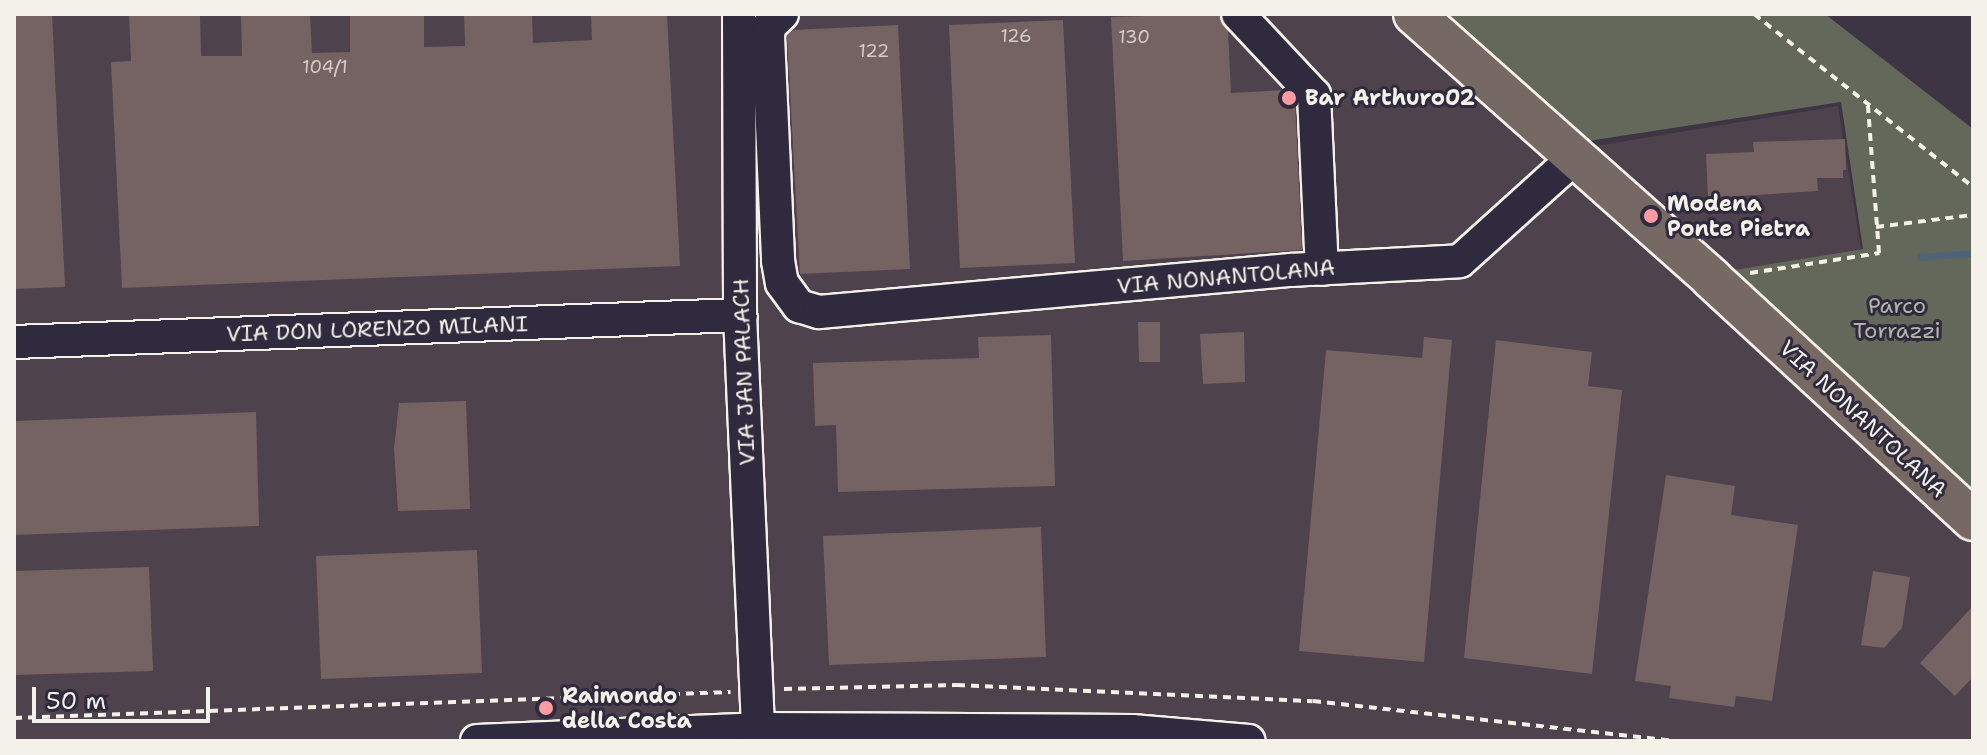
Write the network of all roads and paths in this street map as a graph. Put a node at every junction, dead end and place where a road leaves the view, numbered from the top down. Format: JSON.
{"nodes":[{"id":1,"x":739,"y":14,"type":"edge"},
{"id":2,"x":782,"y":14,"type":"edge"},
{"id":3,"x":1238,"y":14,"type":"edge"},
{"id":4,"x":1414,"y":14,"type":"edge"},
{"id":5,"x":1754,"y":14,"type":"edge"},
{"id":6,"x":1868,"y":105,"type":"junction"},
{"id":7,"x":1574,"y":158,"type":"junction"},
{"id":8,"x":1973,"y":187,"type":"edge"},
{"id":9,"x":1973,"y":215,"type":"edge"},
{"id":10,"x":1876,"y":227,"type":"junction"},
{"id":11,"x":1322,"y":269,"type":"junction"},
{"id":12,"x":1712,"y":279,"type":"junction"},
{"id":13,"x":740,"y":315,"type":"junction"},
{"id":14,"x":14,"y":342,"type":"edge"},
{"id":15,"x":1973,"y":520,"type":"edge"},
{"id":16,"x":758,"y":729,"type":"junction"},
{"id":17,"x":539,"y":740,"type":"edge"},
{"id":18,"x":477,"y":741,"type":"edge"},
{"id":19,"x":1249,"y":741,"type":"edge"}],
"edges":[{"from":1,"to":13,"type":"street","name":"VIA JAN PALACH"},
{"from":2,"to":11,"type":"street","name":"VIA NONANTOLANA"},
{"from":3,"to":11,"type":"street"},
{"from":4,"to":7,"type":"main road","name":"VIA NONANTOLANA"},
{"from":5,"to":6,"type":"path"},
{"from":6,"to":8,"type":"path"},
{"from":6,"to":10,"type":"path"},
{"from":7,"to":11,"type":"street","name":"VIA NONANTOLANA"},
{"from":7,"to":12,"type":"main road","name":"VIA NONANTOLANA"},
{"from":9,"to":10,"type":"path"},
{"from":10,"to":12,"type":"path"},
{"from":12,"to":15,"type":"main road","name":"VIA NONANTOLANA"},
{"from":13,"to":14,"type":"street","name":"VIA DON LORENZO MILANI"},
{"from":13,"to":16,"type":"street","name":"VIA JAN PALACH"},
{"from":16,"to":17,"type":"street"},
{"from":16,"to":19,"type":"street"},
{"from":17,"to":18,"type":"street"}]}
